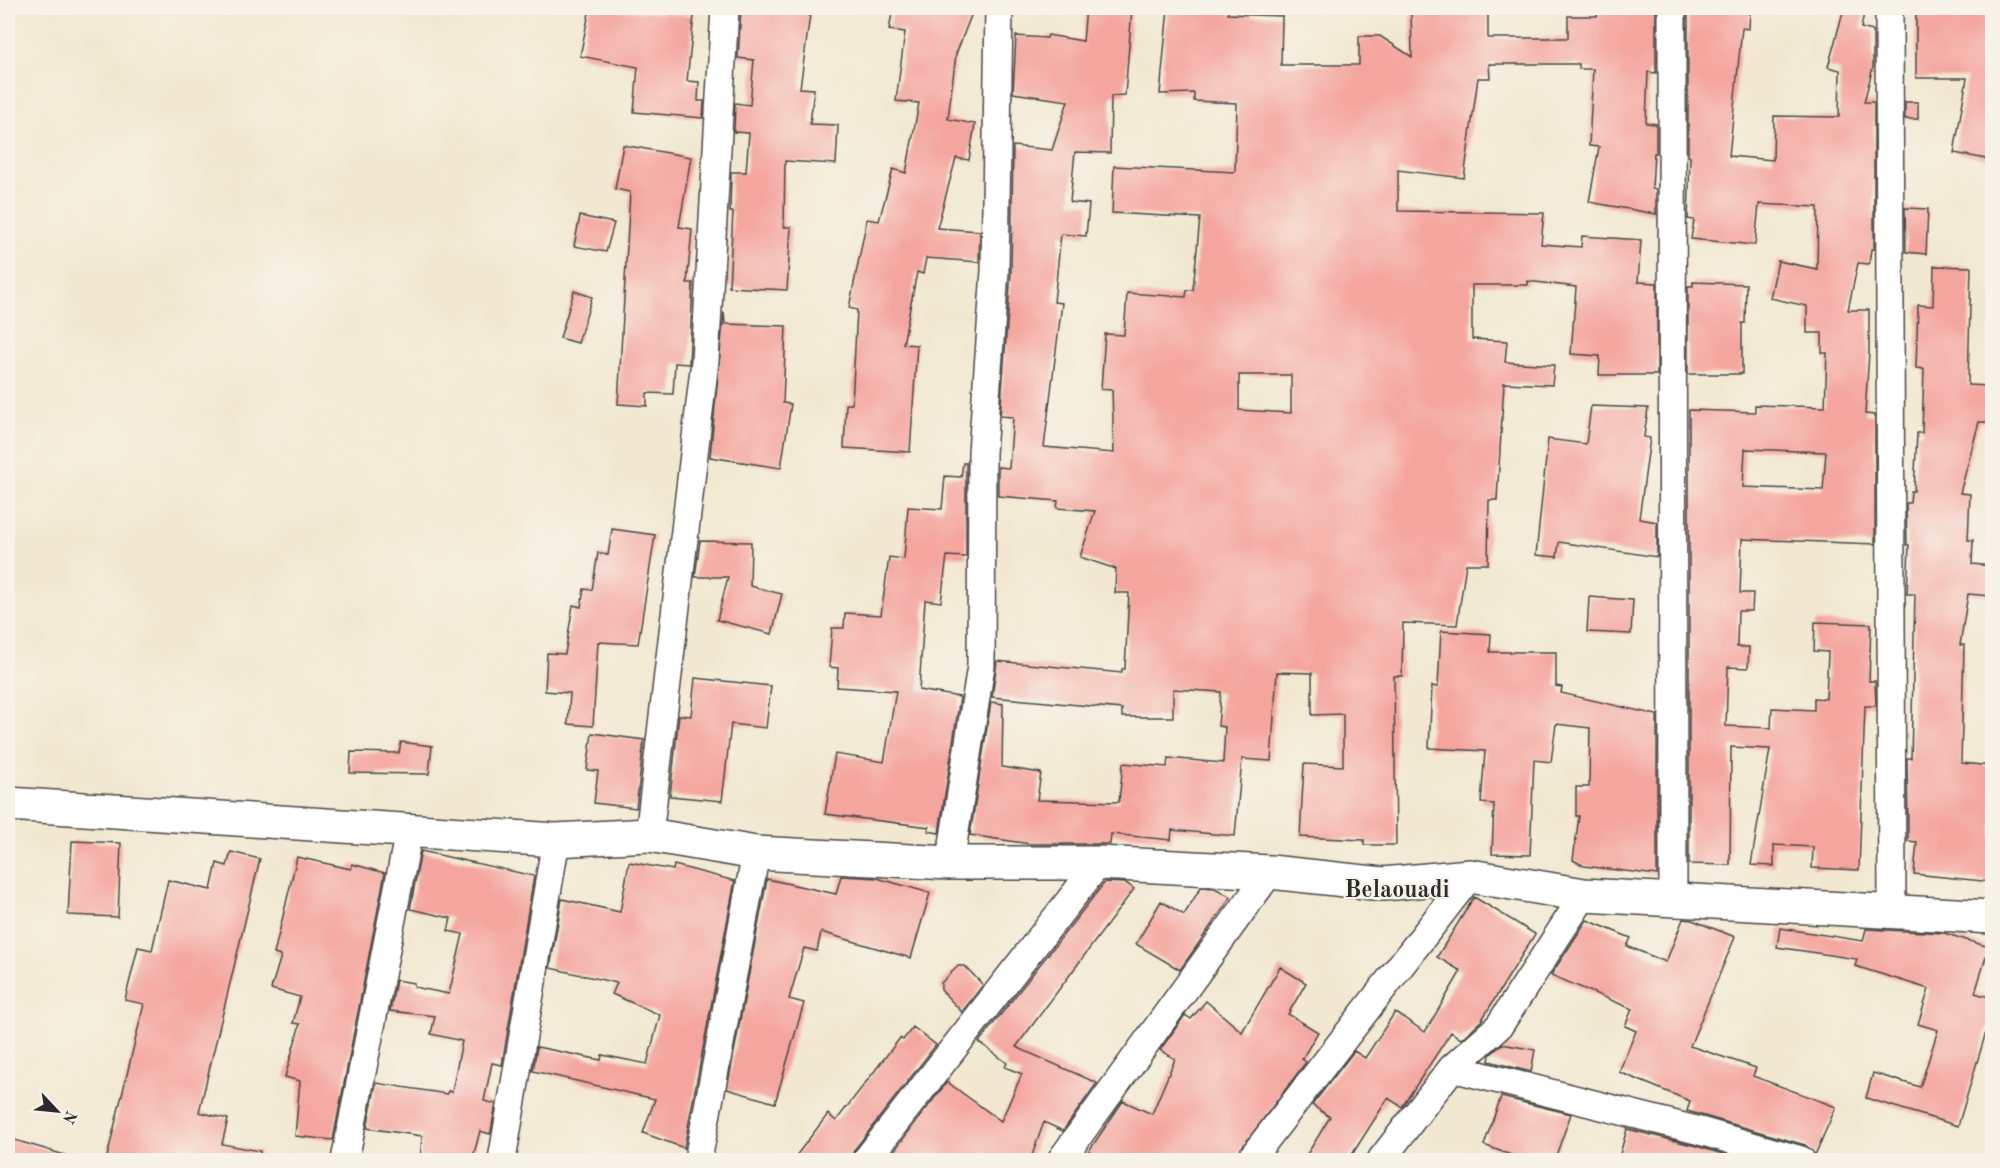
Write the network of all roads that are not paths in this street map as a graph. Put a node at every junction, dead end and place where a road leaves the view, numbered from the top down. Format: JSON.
{"nodes":[{"id":1,"x":725,"y":8,"type":"edge"},
{"id":2,"x":999,"y":8,"type":"edge"},
{"id":3,"x":1672,"y":8,"type":"edge"},
{"id":4,"x":1889,"y":8,"type":"edge"},
{"id":5,"x":8,"y":804,"type":"edge"},
{"id":6,"x":409,"y":831,"type":"junction"},
{"id":7,"x":649,"y":835,"type":"junction"},
{"id":8,"x":556,"y":840,"type":"junction"},
{"id":9,"x":756,"y":853,"type":"junction"},
{"id":10,"x":950,"y":863,"type":"junction"},
{"id":11,"x":1099,"y":863,"type":"junction"},
{"id":12,"x":1270,"y":872,"type":"junction"},
{"id":13,"x":1470,"y":876,"type":"junction"},
{"id":14,"x":1584,"y":896,"type":"junction"},
{"id":15,"x":1673,"y":900,"type":"junction"},
{"id":16,"x":1892,"y":912,"type":"junction"},
{"id":17,"x":1992,"y":917,"type":"edge"},
{"id":18,"x":1452,"y":1068,"type":"junction"},
{"id":19,"x":345,"y":1161,"type":"edge"},
{"id":20,"x":502,"y":1161,"type":"edge"},
{"id":21,"x":698,"y":1161,"type":"edge"},
{"id":22,"x":866,"y":1161,"type":"edge"},
{"id":23,"x":1061,"y":1161,"type":"edge"},
{"id":24,"x":1250,"y":1161,"type":"edge"},
{"id":25,"x":1381,"y":1161,"type":"edge"},
{"id":26,"x":1801,"y":1161,"type":"edge"}],
"edges":[{"from":1,"to":7,"type":"street"},
{"from":2,"to":10,"type":"street"},
{"from":3,"to":15,"type":"street"},
{"from":4,"to":16,"type":"street"},
{"from":5,"to":6,"type":"main road"},
{"from":6,"to":8,"type":"main road"},
{"from":6,"to":19,"type":"street"},
{"from":7,"to":8,"type":"main road"},
{"from":7,"to":9,"type":"main road"},
{"from":8,"to":20,"type":"street"},
{"from":9,"to":10,"type":"main road"},
{"from":9,"to":21,"type":"street"},
{"from":10,"to":11,"type":"main road"},
{"from":11,"to":12,"type":"main road"},
{"from":11,"to":22,"type":"street"},
{"from":12,"to":13,"type":"main road"},
{"from":12,"to":23,"type":"street"},
{"from":13,"to":14,"type":"main road"},
{"from":13,"to":24,"type":"street"},
{"from":14,"to":15,"type":"main road"},
{"from":14,"to":18,"type":"street"},
{"from":15,"to":16,"type":"main road"},
{"from":16,"to":17,"type":"main road"},
{"from":18,"to":25,"type":"street"},
{"from":18,"to":26,"type":"street"}]}
